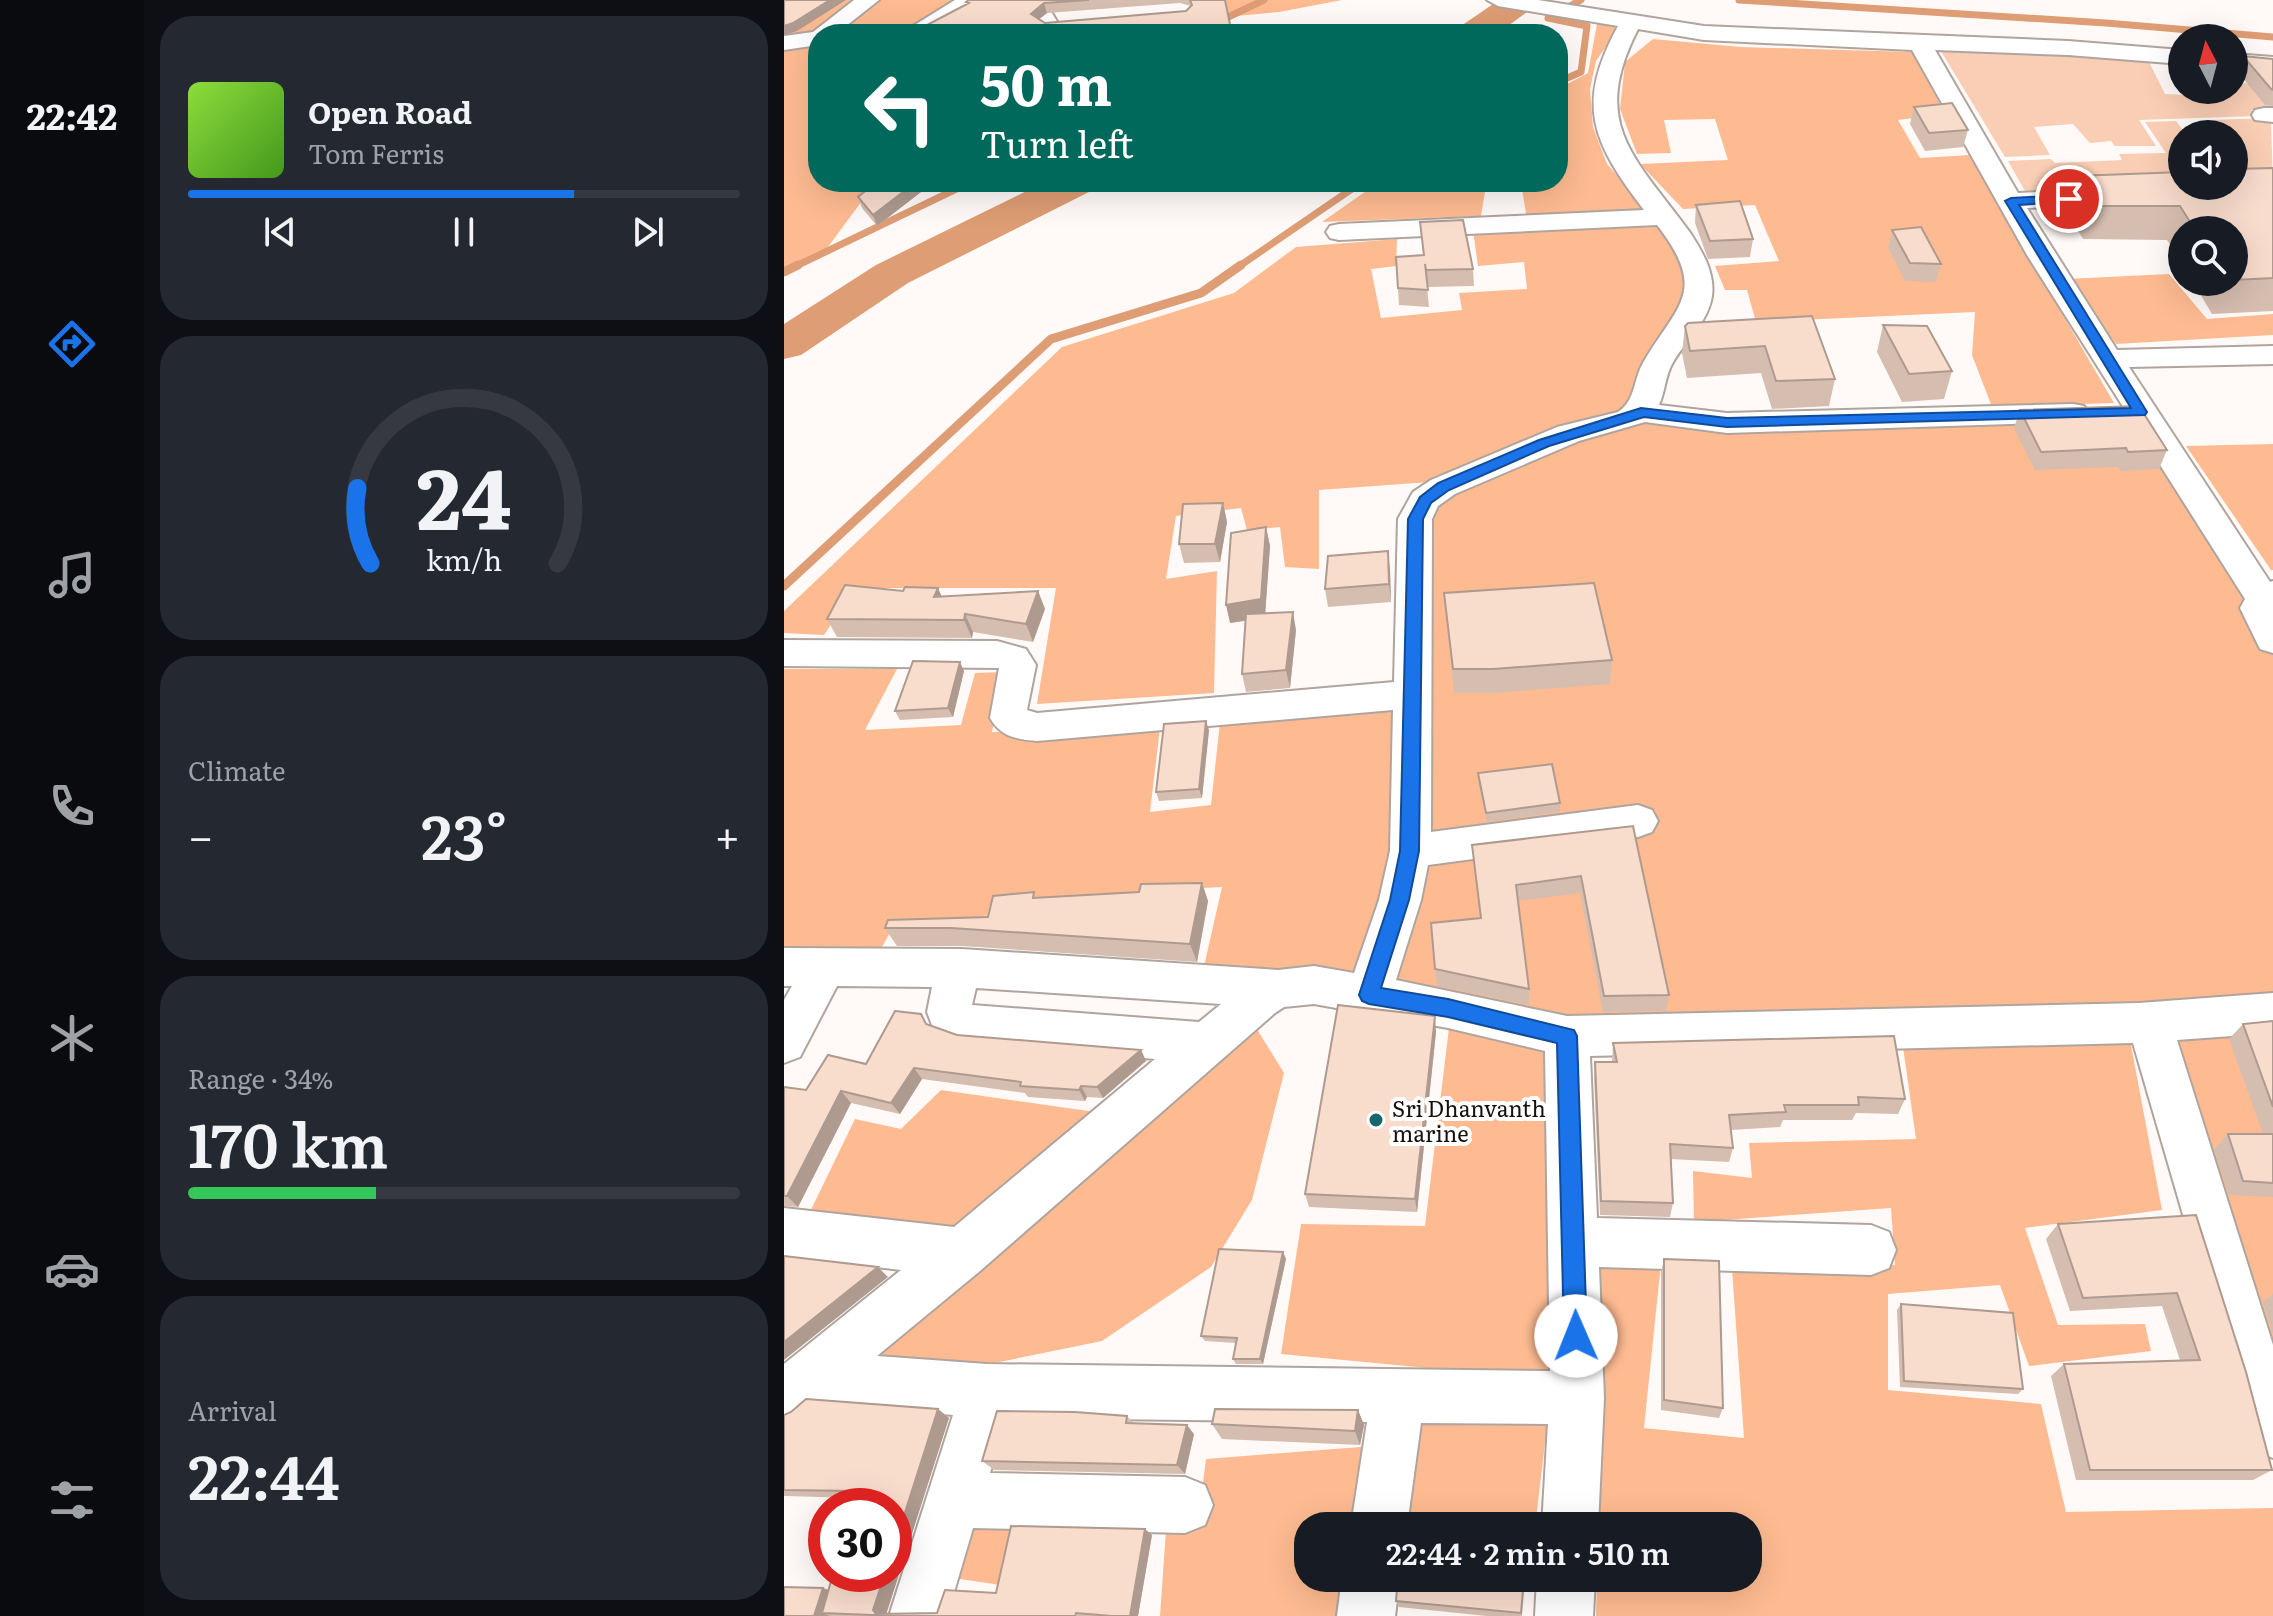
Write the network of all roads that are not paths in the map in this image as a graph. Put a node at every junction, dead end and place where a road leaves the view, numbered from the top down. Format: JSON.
{"nodes":[{"id":1,"x":868,"y":0,"type":"edge"},
{"id":2,"x":971,"y":0,"type":"edge"},
{"id":3,"x":1498,"y":0,"type":"edge"},
{"id":4,"x":1618,"y":20,"type":"junction"},
{"id":5,"x":835,"y":24,"type":"edge"},
{"id":6,"x":929,"y":24,"type":"edge"},
{"id":7,"x":808,"y":41,"type":"edge"},
{"id":8,"x":1919,"y":42,"type":"junction"},
{"id":9,"x":784,"y":43,"type":"edge"},
{"id":10,"x":2168,"y":56,"type":"edge"},
{"id":11,"x":2248,"y":62,"type":"edge"},
{"id":12,"x":2273,"y":64,"type":"edge"},
{"id":13,"x":2150,"y":195,"type":"edge"},
{"id":14,"x":2011,"y":201,"type":"junction"},
{"id":15,"x":1662,"y":217,"type":"junction"},
{"id":16,"x":1339,"y":232,"type":"dead end"},
{"id":17,"x":2273,"y":355,"type":"edge"},
{"id":18,"x":2107,"y":359,"type":"junction"},
{"id":19,"x":1641,"y":412,"type":"junction"},
{"id":20,"x":2140,"y":412,"type":"junction"},
{"id":21,"x":2268,"y":596,"type":"edge"},
{"id":22,"x":2273,"y":640,"type":"edge"},
{"id":23,"x":784,"y":653,"type":"edge"},
{"id":24,"x":1413,"y":694,"type":"junction"},
{"id":25,"x":1638,"y":821,"type":"dead end"},
{"id":26,"x":1410,"y":851,"type":"junction"},
{"id":27,"x":805,"y":967,"type":"edge"},
{"id":28,"x":962,"y":968,"type":"junction"},
{"id":29,"x":1278,"y":989,"type":"junction"},
{"id":30,"x":1369,"y":995,"type":"junction"},
{"id":31,"x":2273,"y":1013,"type":"edge"},
{"id":32,"x":2149,"y":1022,"type":"junction"},
{"id":33,"x":1567,"y":1036,"type":"junction"},
{"id":34,"x":784,"y":1043,"type":"edge"},
{"id":35,"x":1209,"y":1043,"type":"junction"},
{"id":36,"x":784,"y":1232,"type":"edge"},
{"id":37,"x":1573,"y":1242,"type":"junction"},
{"id":38,"x":1871,"y":1250,"type":"dead end"},
{"id":39,"x":962,"y":1253,"type":"junction"},
{"id":40,"x":797,"y":1388,"type":"edge"},
{"id":41,"x":987,"y":1391,"type":"junction"},
{"id":42,"x":1398,"y":1396,"type":"junction"},
{"id":43,"x":1577,"y":1398,"type":"junction"},
{"id":44,"x":2273,"y":1431,"type":"edge"},
{"id":45,"x":952,"y":1500,"type":"junction"},
{"id":46,"x":1185,"y":1505,"type":"dead end"},
{"id":47,"x":1381,"y":1512,"type":"edge"},
{"id":48,"x":1571,"y":1512,"type":"edge"},
{"id":49,"x":1369,"y":1592,"type":"edge"},
{"id":50,"x":1565,"y":1592,"type":"edge"},
{"id":51,"x":918,"y":1616,"type":"edge"},
{"id":52,"x":1366,"y":1616,"type":"edge"},
{"id":53,"x":1564,"y":1616,"type":"edge"}],
"edges":[{"from":1,"to":5,"type":"street"},
{"from":2,"to":6,"type":"street"},
{"from":3,"to":4,"type":"street"},
{"from":4,"to":8,"type":"street"},
{"from":4,"to":15,"type":"street"},
{"from":7,"to":9,"type":"street"},
{"from":8,"to":10,"type":"street"},
{"from":8,"to":14,"type":"street"},
{"from":11,"to":12,"type":"street"},
{"from":13,"to":14,"type":"street"},
{"from":14,"to":18,"type":"street"},
{"from":15,"to":16,"type":"street"},
{"from":15,"to":19,"type":"street"},
{"from":17,"to":18,"type":"street"},
{"from":18,"to":20,"type":"street"},
{"from":19,"to":20,"type":"street"},
{"from":19,"to":24,"type":"street"},
{"from":20,"to":21,"type":"street"},
{"from":21,"to":22,"type":"street"},
{"from":23,"to":24,"type":"street"},
{"from":24,"to":26,"type":"street"},
{"from":25,"to":26,"type":"street"},
{"from":26,"to":30,"type":"street"},
{"from":27,"to":28,"type":"street"},
{"from":27,"to":34,"type":"street"},
{"from":28,"to":29,"type":"street"},
{"from":28,"to":35,"type":"street"},
{"from":29,"to":30,"type":"street"},
{"from":29,"to":35,"type":"street"},
{"from":30,"to":33,"type":"street"},
{"from":31,"to":32,"type":"street"},
{"from":32,"to":33,"type":"street"},
{"from":32,"to":44,"type":"street"},
{"from":33,"to":37,"type":"street"},
{"from":35,"to":39,"type":"street"},
{"from":36,"to":39,"type":"street"},
{"from":37,"to":38,"type":"street"},
{"from":37,"to":43,"type":"street"},
{"from":39,"to":40,"type":"street"},
{"from":40,"to":41,"type":"street"},
{"from":41,"to":42,"type":"street"},
{"from":41,"to":45,"type":"street"},
{"from":42,"to":43,"type":"street"},
{"from":42,"to":47,"type":"street"},
{"from":43,"to":48,"type":"street"},
{"from":45,"to":46,"type":"street"},
{"from":45,"to":51,"type":"street"},
{"from":49,"to":52,"type":"street"},
{"from":50,"to":53,"type":"street"}]}
